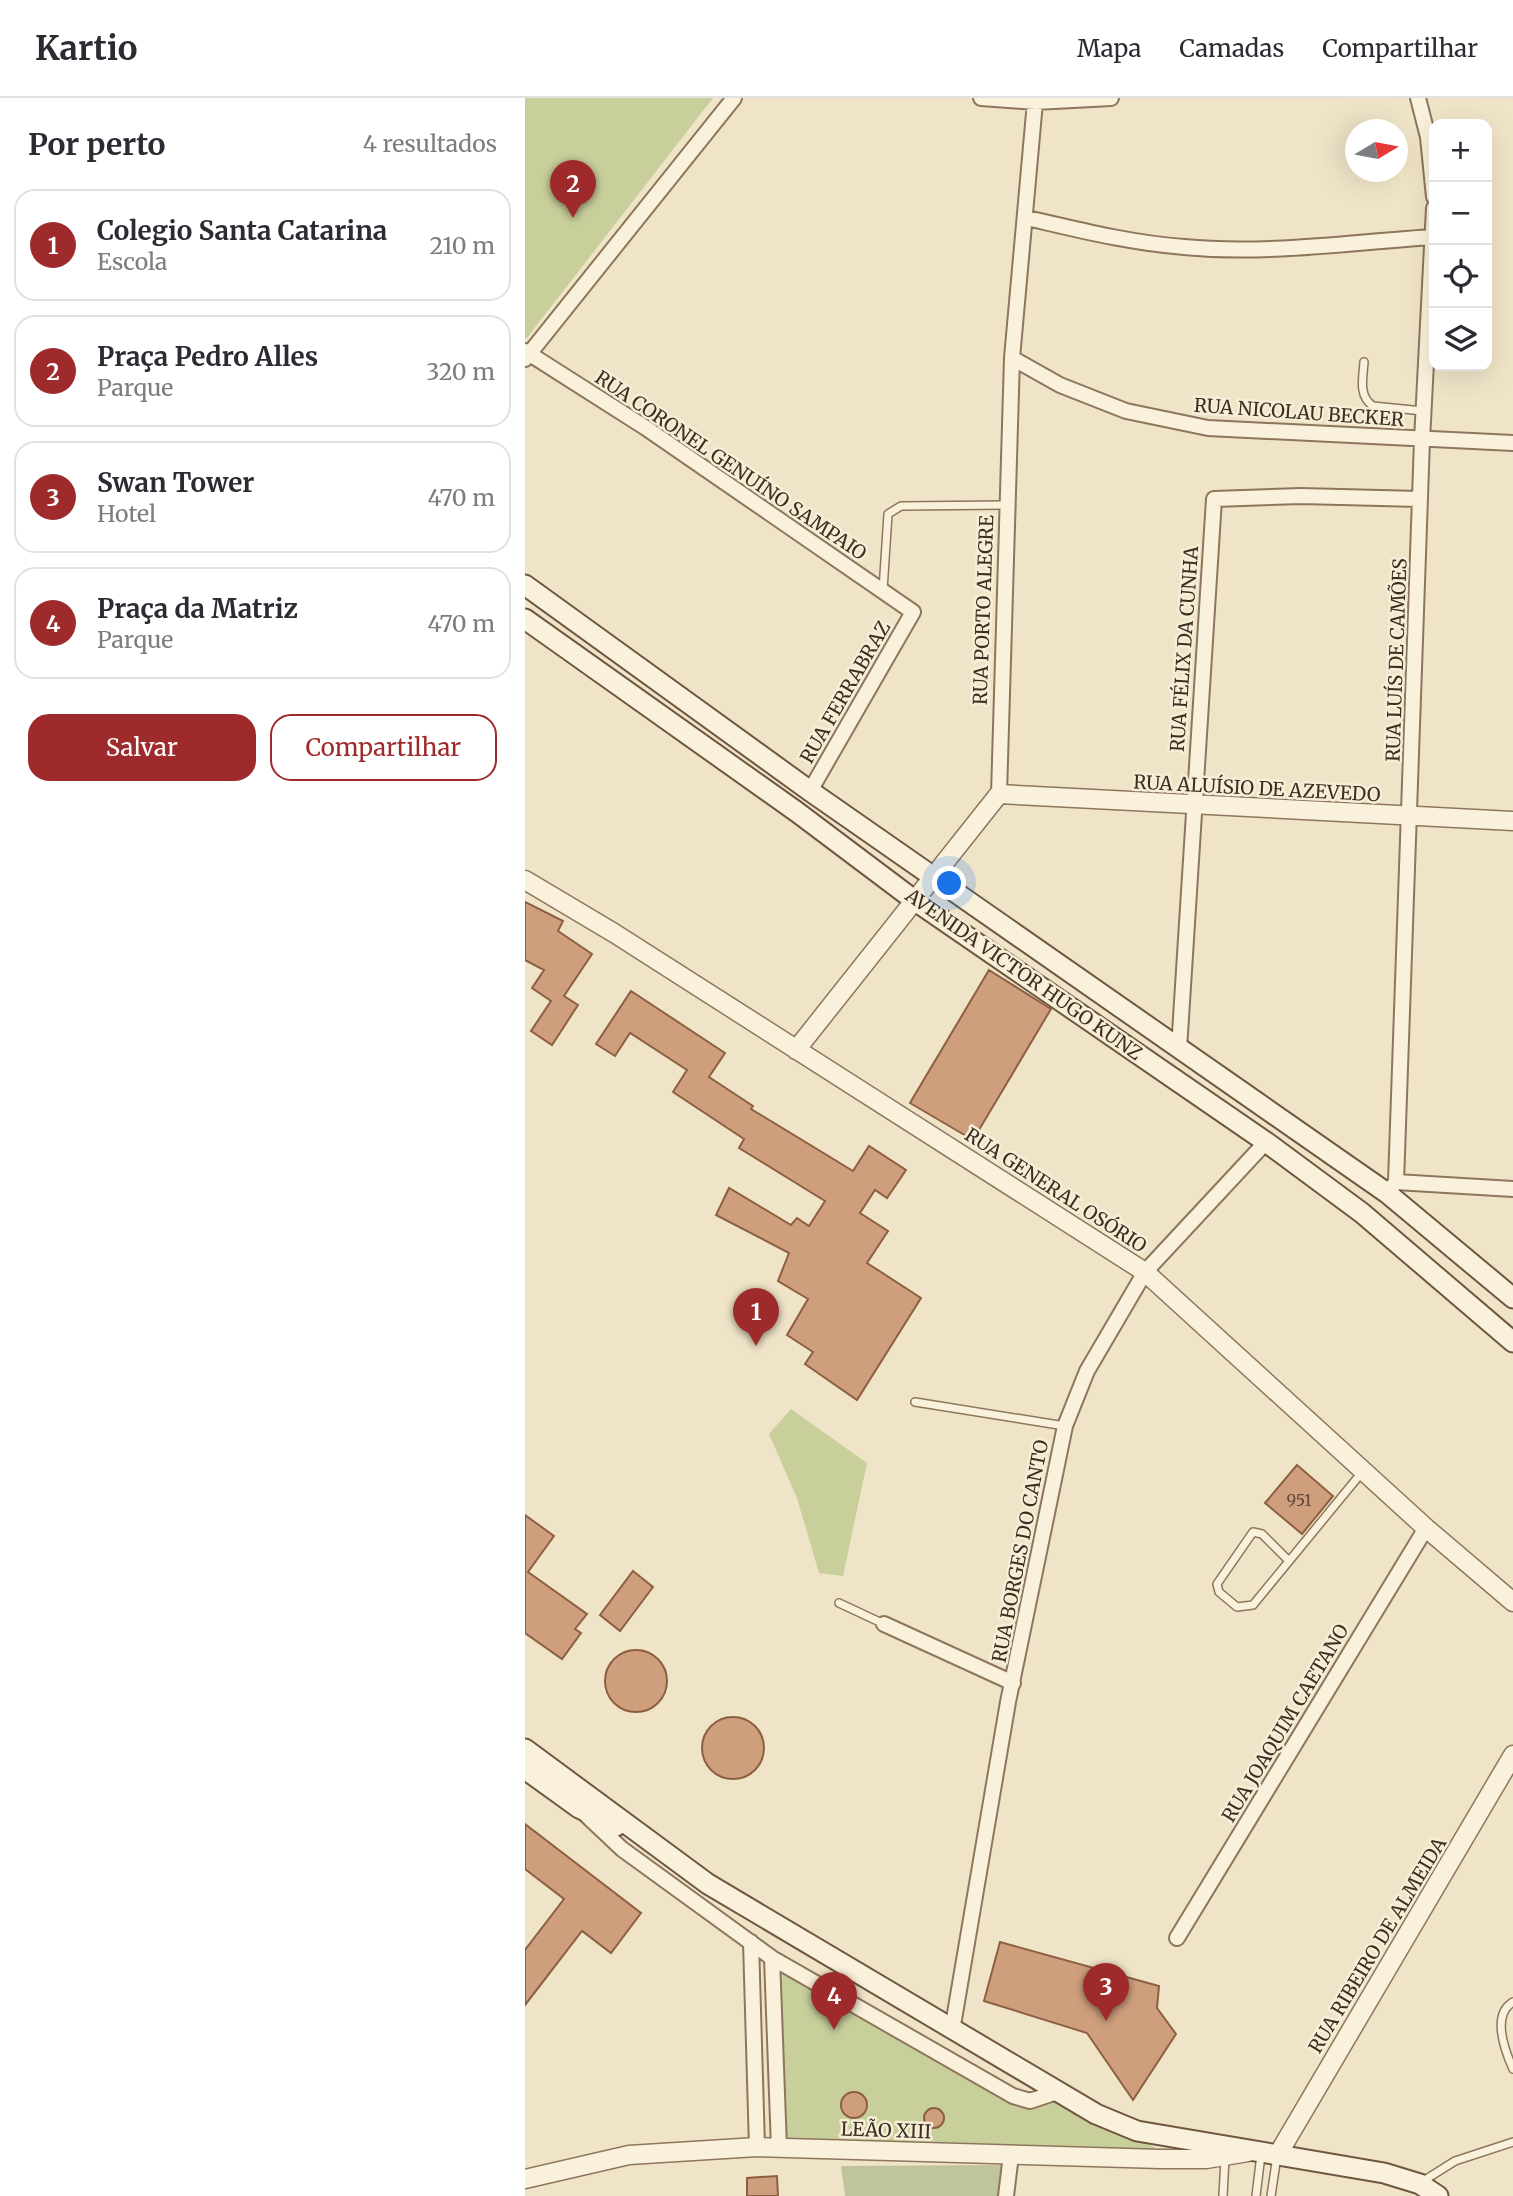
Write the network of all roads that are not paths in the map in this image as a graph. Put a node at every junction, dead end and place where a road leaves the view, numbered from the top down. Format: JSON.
{"nodes":[{"id":1,"x":734,"y":98,"type":"edge"},
{"id":2,"x":981,"y":98,"type":"edge"},
{"id":3,"x":1111,"y":98,"type":"edge"},
{"id":4,"x":1418,"y":98,"type":"edge"},
{"id":5,"x":1035,"y":102,"type":"junction"},
{"id":6,"x":1432,"y":182,"type":"edge"},
{"id":7,"x":1027,"y":218,"type":"junction"},
{"id":8,"x":1429,"y":237,"type":"edge"},
{"id":9,"x":1433,"y":245,"type":"edge"},
{"id":10,"x":526,"y":355,"type":"edge"},
{"id":11,"x":1011,"y":359,"type":"junction"},
{"id":12,"x":1364,"y":362,"type":"dead end"},
{"id":13,"x":1423,"y":411,"type":"junction"},
{"id":14,"x":1422,"y":440,"type":"junction"},
{"id":15,"x":1513,"y":443,"type":"edge"},
{"id":16,"x":1420,"y":499,"type":"junction"},
{"id":17,"x":1007,"y":505,"type":"junction"},
{"id":18,"x":525,"y":585,"type":"edge"},
{"id":19,"x":883,"y":591,"type":"junction"},
{"id":20,"x":913,"y":612,"type":"joint"},
{"id":21,"x":525,"y":619,"type":"edge"},
{"id":22,"x":810,"y":791,"type":"junction"},
{"id":23,"x":999,"y":794,"type":"junction"},
{"id":24,"x":1192,"y":806,"type":"junction"},
{"id":25,"x":1410,"y":816,"type":"junction"},
{"id":26,"x":1513,"y":821,"type":"edge"},
{"id":27,"x":934,"y":876,"type":"junction"},
{"id":28,"x":525,"y":880,"type":"edge"},
{"id":29,"x":914,"y":900,"type":"junction"},
{"id":30,"x":1179,"y":1049,"type":"junction"},
{"id":31,"x":796,"y":1050,"type":"junction"},
{"id":32,"x":1266,"y":1142,"type":"junction"},
{"id":33,"x":1391,"y":1187,"type":"junction"},
{"id":34,"x":1513,"y":1189,"type":"edge"},
{"id":35,"x":1145,"y":1272,"type":"junction"},
{"id":36,"x":1513,"y":1298,"type":"edge"},
{"id":37,"x":1513,"y":1342,"type":"edge"},
{"id":38,"x":915,"y":1402,"type":"dead end"},
{"id":39,"x":1065,"y":1426,"type":"junction"},
{"id":40,"x":1363,"y":1471,"type":"junction"},
{"id":41,"x":1426,"y":1528,"type":"junction"},
{"id":42,"x":1289,"y":1561,"type":"junction"},
{"id":43,"x":1513,"y":1602,"type":"edge"},
{"id":44,"x":839,"y":1603,"type":"dead end"},
{"id":45,"x":884,"y":1624,"type":"joint"},
{"id":46,"x":1013,"y":1683,"type":"junction"},
{"id":47,"x":525,"y":1749,"type":"edge"},
{"id":48,"x":1513,"y":1755,"type":"edge"},
{"id":49,"x":525,"y":1769,"type":"edge"},
{"id":50,"x":579,"y":1808,"type":"junction"},
{"id":51,"x":648,"y":1842,"type":"junction"},
{"id":52,"x":1177,"y":1938,"type":"dead end"},
{"id":53,"x":751,"y":1942,"type":"junction"},
{"id":54,"x":772,"y":1958,"type":"junction"},
{"id":55,"x":1513,"y":2002,"type":"edge"},
{"id":56,"x":952,"y":2031,"type":"junction"},
{"id":57,"x":1513,"y":2069,"type":"edge"},
{"id":58,"x":1057,"y":2092,"type":"junction"},
{"id":59,"x":1513,"y":2142,"type":"edge"},
{"id":60,"x":757,"y":2147,"type":"junction"},
{"id":61,"x":779,"y":2148,"type":"junction"},
{"id":62,"x":1262,"y":2154,"type":"junction"},
{"id":63,"x":1011,"y":2155,"type":"junction"},
{"id":64,"x":1226,"y":2157,"type":"junction"},
{"id":65,"x":525,"y":2179,"type":"edge"},
{"id":66,"x":1420,"y":2184,"type":"junction"},
{"id":67,"x":1006,"y":2196,"type":"edge"},
{"id":68,"x":1223,"y":2196,"type":"edge"},
{"id":69,"x":1257,"y":2196,"type":"edge"},
{"id":70,"x":1271,"y":2196,"type":"edge"},
{"id":71,"x":1438,"y":2196,"type":"edge"}],
"edges":[{"from":1,"to":10,"type":"street"},
{"from":2,"to":5,"type":"street"},
{"from":3,"to":5,"type":"street"},
{"from":4,"to":6,"type":"street"},
{"from":5,"to":7,"type":"street","name":"RUA PORTO ALEGRE"},
{"from":7,"to":8,"type":"street"},
{"from":7,"to":11,"type":"street","name":"RUA PORTO ALEGRE"},
{"from":9,"to":13,"type":"street","name":"RUA LUÍS DE CAMÕES"},
{"from":10,"to":19,"type":"street","name":"RUA CORONEL GENUÍNO SAMPAIO"},
{"from":11,"to":14,"type":"street","name":"RUA NICOLAU BECKER"},
{"from":11,"to":17,"type":"street","name":"RUA PORTO ALEGRE"},
{"from":12,"to":13,"type":"lane"},
{"from":13,"to":14,"type":"street","name":"RUA LUÍS DE CAMÕES"},
{"from":14,"to":15,"type":"street","name":"RUA NICOLAU BECKER"},
{"from":14,"to":16,"type":"street","name":"RUA LUÍS DE CAMÕES"},
{"from":16,"to":24,"type":"street","name":"RUA FÉLIX DA CUNHA"},
{"from":16,"to":25,"type":"street","name":"RUA LUÍS DE CAMÕES"},
{"from":17,"to":19,"type":"lane"},
{"from":17,"to":23,"type":"street","name":"RUA PORTO ALEGRE"},
{"from":18,"to":22,"type":"main road","name":"AVENIDA VICTOR HUGO KUNZ"},
{"from":19,"to":20,"type":"street","name":"RUA CORONEL GENUÍNO SAMPAIO"},
{"from":20,"to":22,"type":"street","name":"RUA FERRABRAZ"},
{"from":21,"to":29,"type":"main road","name":"AVENIDA VICTOR HUGO KUNZ"},
{"from":22,"to":27,"type":"main road","name":"AVENIDA VICTOR HUGO KUNZ"},
{"from":23,"to":24,"type":"street","name":"RUA ALUÍSIO DE AZEVEDO"},
{"from":23,"to":27,"type":"street"},
{"from":24,"to":25,"type":"street","name":"RUA ALUÍSIO DE AZEVEDO"},
{"from":24,"to":30,"type":"street","name":"RUA FÉLIX DA CUNHA"},
{"from":25,"to":26,"type":"street","name":"RUA ALUÍSIO DE AZEVEDO"},
{"from":25,"to":33,"type":"street","name":"RUA LUÍS DE CAMÕES"},
{"from":27,"to":29,"type":"street"},
{"from":27,"to":30,"type":"main road","name":"AVENIDA VICTOR HUGO KUNZ"},
{"from":28,"to":31,"type":"street","name":"RUA GENERAL OSÓRIO"},
{"from":29,"to":31,"type":"street"},
{"from":29,"to":32,"type":"main road","name":"AVENIDA VICTOR HUGO KUNZ"},
{"from":30,"to":33,"type":"main road","name":"AVENIDA VICTOR HUGO KUNZ"},
{"from":31,"to":35,"type":"street","name":"RUA GENERAL OSÓRIO"},
{"from":32,"to":35,"type":"street","name":"RUA BORGES DO CANTO"},
{"from":32,"to":37,"type":"main road","name":"AVENIDA VICTOR HUGO KUNZ"},
{"from":33,"to":34,"type":"street"},
{"from":33,"to":36,"type":"main road","name":"AVENIDA VICTOR HUGO KUNZ"},
{"from":35,"to":39,"type":"street","name":"RUA BORGES DO CANTO"},
{"from":35,"to":40,"type":"street","name":"RUA GENERAL OSÓRIO"},
{"from":38,"to":39,"type":"lane"},
{"from":39,"to":46,"type":"street","name":"RUA BORGES DO CANTO"},
{"from":40,"to":41,"type":"street","name":"RUA GENERAL OSÓRIO"},
{"from":40,"to":42,"type":"lane"},
{"from":41,"to":43,"type":"street","name":"RUA GENERAL OSÓRIO"},
{"from":41,"to":52,"type":"street","name":"RUA JOAQUIM CAETANO"},
{"from":42,"to":42,"type":"lane"},
{"from":44,"to":45,"type":"lane"},
{"from":45,"to":46,"type":"street"},
{"from":46,"to":56,"type":"street","name":"RUA BORGES DO CANTO"},
{"from":47,"to":51,"type":"main road"},
{"from":48,"to":62,"type":"street","name":"RUA RIBEIRO DE ALMEIDA"},
{"from":49,"to":50,"type":"main road"},
{"from":50,"to":51,"type":"main road"},
{"from":50,"to":53,"type":"street"},
{"from":51,"to":56,"type":"main road"},
{"from":53,"to":54,"type":"street"},
{"from":53,"to":60,"type":"street"},
{"from":54,"to":58,"type":"street"},
{"from":54,"to":61,"type":"street"},
{"from":55,"to":57,"type":"lane"},
{"from":56,"to":58,"type":"main road"},
{"from":58,"to":62,"type":"main road"},
{"from":59,"to":66,"type":"lane"},
{"from":60,"to":61,"type":"street","name":"LEÃO XIII"},
{"from":60,"to":65,"type":"street","name":"LEÃO XIII"},
{"from":61,"to":63,"type":"street","name":"LEÃO XIII"},
{"from":62,"to":64,"type":"street","name":"LEÃO XIII"},
{"from":62,"to":66,"type":"main road"},
{"from":62,"to":69,"type":"lane"},
{"from":62,"to":70,"type":"lane"},
{"from":63,"to":64,"type":"street","name":"LEÃO XIII"},
{"from":63,"to":67,"type":"street"},
{"from":64,"to":68,"type":"lane"},
{"from":66,"to":71,"type":"main road"}]}
